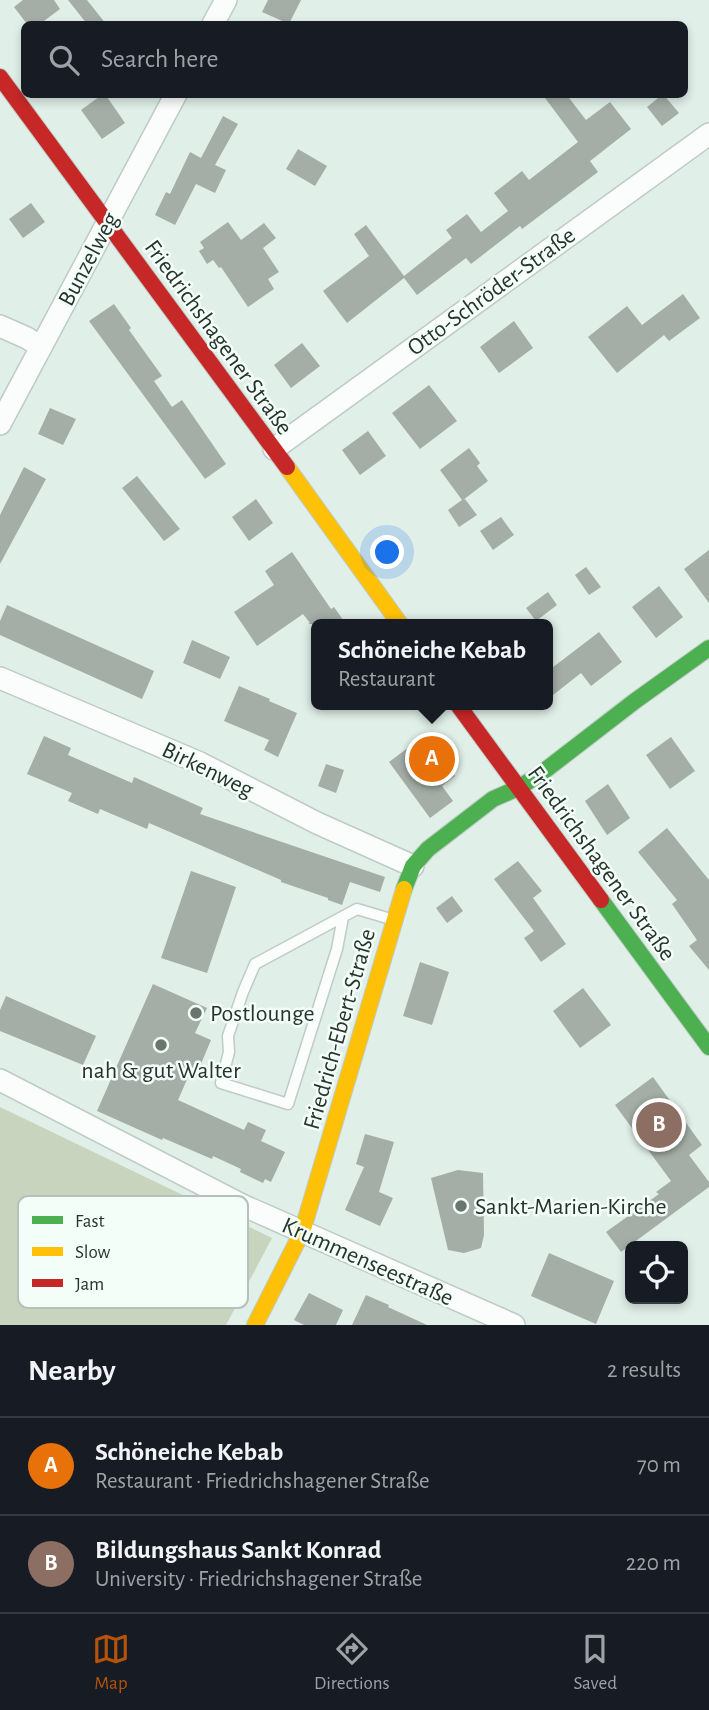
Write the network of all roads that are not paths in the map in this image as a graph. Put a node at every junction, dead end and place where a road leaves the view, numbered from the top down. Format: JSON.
{"nodes":[{"id":1,"x":226,"y":0,"type":"edge"},
{"id":2,"x":215,"y":21,"type":"edge"},
{"id":3,"x":0,"y":77,"type":"edge"},
{"id":4,"x":174,"y":98,"type":"edge"},
{"id":5,"x":709,"y":134,"type":"edge"},
{"id":6,"x":107,"y":223,"type":"junction"},
{"id":7,"x":0,"y":326,"type":"edge"},
{"id":8,"x":41,"y":347,"type":"junction"},
{"id":9,"x":0,"y":424,"type":"edge"},
{"id":10,"x":274,"y":449,"type":"junction"},
{"id":11,"x":396,"y":619,"type":"edge"},
{"id":12,"x":709,"y":648,"type":"edge"},
{"id":13,"x":0,"y":678,"type":"edge"},
{"id":14,"x":462,"y":710,"type":"edge"},
{"id":15,"x":518,"y":788,"type":"junction"},
{"id":16,"x":413,"y":866,"type":"junction"},
{"id":17,"x":343,"y":916,"type":"junction"},
{"id":18,"x":394,"y":920,"type":"junction"},
{"id":19,"x":709,"y":1048,"type":"edge"},
{"id":20,"x":0,"y":1080,"type":"edge"},
{"id":21,"x":225,"y":1196,"type":"edge"},
{"id":22,"x":248,"y":1208,"type":"edge"},
{"id":23,"x":302,"y":1232,"type":"junction"},
{"id":24,"x":255,"y":1325,"type":"edge"},
{"id":25,"x":514,"y":1325,"type":"edge"}],
"edges":[{"from":1,"to":2,"type":"street"},
{"from":3,"to":6,"type":"main road","name":"Friedrichshagener Straße"},
{"from":4,"to":6,"type":"street","name":"Bunzelweg"},
{"from":5,"to":10,"type":"street","name":"Otto-Schröder-Straße"},
{"from":6,"to":8,"type":"street","name":"Bunzelweg"},
{"from":6,"to":10,"type":"main road","name":"Friedrichshagener Straße"},
{"from":7,"to":8,"type":"street"},
{"from":8,"to":9,"type":"street","name":"Bunzelweg"},
{"from":10,"to":11,"type":"main road","name":"Friedrichshagener Straße"},
{"from":12,"to":15,"type":"main road","name":"Friedrich-Ebert-Straße"},
{"from":13,"to":16,"type":"street","name":"Birkenweg"},
{"from":14,"to":15,"type":"main road","name":"Friedrichshagener Straße"},
{"from":15,"to":16,"type":"main road","name":"Friedrich-Ebert-Straße"},
{"from":15,"to":19,"type":"main road","name":"Friedrichshagener Straße"},
{"from":16,"to":18,"type":"main road","name":"Friedrich-Ebert-Straße"},
{"from":17,"to":17,"type":"lane"},
{"from":17,"to":18,"type":"lane"},
{"from":18,"to":23,"type":"main road","name":"Friedrich-Ebert-Straße"},
{"from":20,"to":21,"type":"street","name":"Krummenseestraße"},
{"from":22,"to":23,"type":"street","name":"Krummenseestraße"},
{"from":23,"to":24,"type":"main road","name":"Friedrich-Ebert-Straße"},
{"from":23,"to":25,"type":"street","name":"Krummenseestraße"}]}
